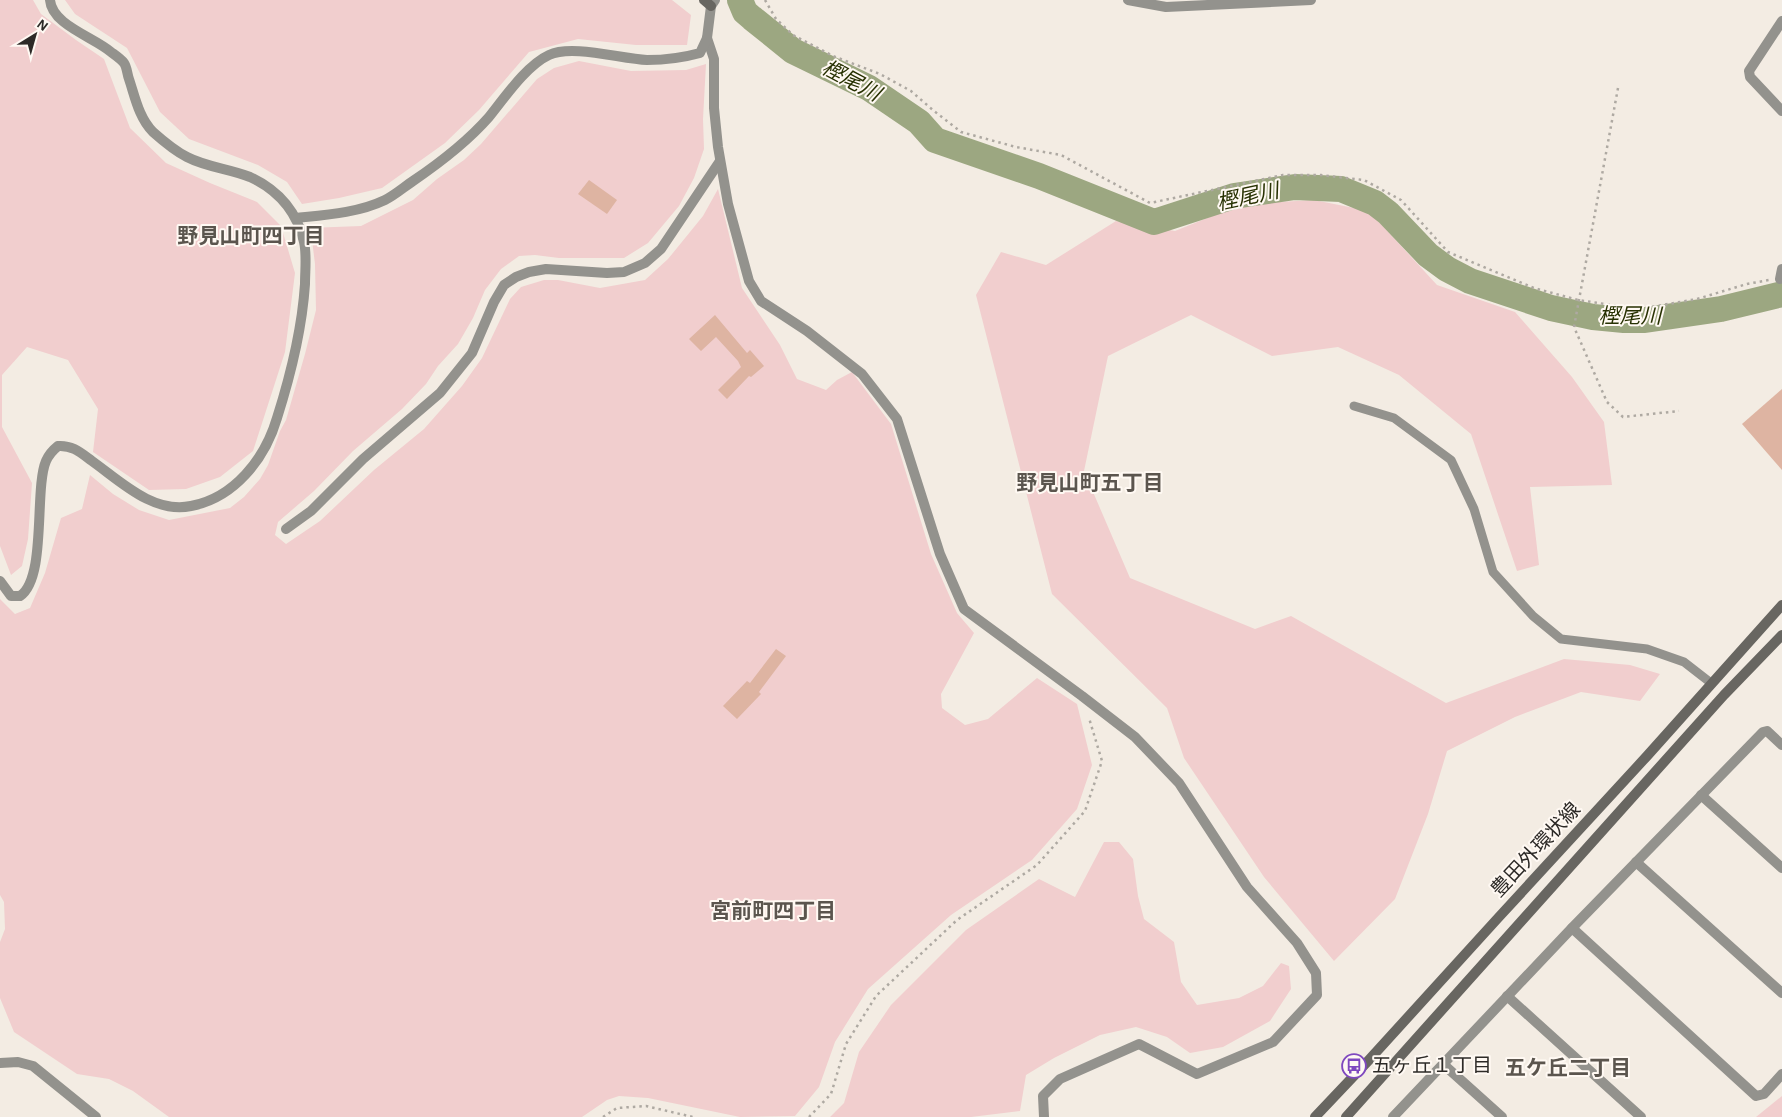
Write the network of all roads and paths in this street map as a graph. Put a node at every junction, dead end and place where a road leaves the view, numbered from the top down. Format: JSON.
{"nodes":[{"id":1,"x":50,"y":0,"type":"edge"},
{"id":2,"x":765,"y":0,"type":"edge"},
{"id":3,"x":1128,"y":0,"type":"edge"},
{"id":4,"x":1311,"y":0,"type":"edge"},
{"id":5,"x":710,"y":2,"type":"edge"},
{"id":6,"x":1150,"y":2,"type":"edge"},
{"id":7,"x":1782,"y":20,"type":"edge"},
{"id":8,"x":707,"y":38,"type":"junction"},
{"id":9,"x":1618,"y":88,"type":"dead end"},
{"id":10,"x":1782,"y":111,"type":"edge"},
{"id":11,"x":720,"y":161,"type":"junction"},
{"id":12,"x":296,"y":218,"type":"junction"},
{"id":13,"x":1781,"y":274,"type":"edge"},
{"id":14,"x":1578,"y":300,"type":"junction"},
{"id":15,"x":1354,"y":406,"type":"dead end"},
{"id":16,"x":1680,"y":411,"type":"dead end"},
{"id":17,"x":286,"y":529,"type":"dead end"},
{"id":18,"x":0,"y":581,"type":"edge"},
{"id":19,"x":1782,"y":605,"type":"edge"},
{"id":20,"x":1782,"y":635,"type":"edge"},
{"id":21,"x":1711,"y":683,"type":"junction"},
{"id":22,"x":1082,"y":696,"type":"junction"},
{"id":23,"x":1782,"y":745,"type":"edge"},
{"id":24,"x":1701,"y":795,"type":"junction"},
{"id":25,"x":1636,"y":862,"type":"junction"},
{"id":26,"x":1782,"y":868,"type":"edge"},
{"id":27,"x":1572,"y":928,"type":"junction"},
{"id":28,"x":1782,"y":993,"type":"edge"},
{"id":29,"x":1507,"y":996,"type":"junction"},
{"id":30,"x":0,"y":1063,"type":"edge"},
{"id":31,"x":1443,"y":1064,"type":"junction"},
{"id":32,"x":1782,"y":1074,"type":"edge"},
{"id":33,"x":96,"y":1117,"type":"edge"},
{"id":34,"x":603,"y":1117,"type":"edge"},
{"id":35,"x":693,"y":1117,"type":"edge"},
{"id":36,"x":809,"y":1117,"type":"edge"},
{"id":37,"x":1044,"y":1117,"type":"edge"},
{"id":38,"x":1316,"y":1117,"type":"edge"},
{"id":39,"x":1346,"y":1117,"type":"edge"},
{"id":40,"x":1393,"y":1117,"type":"edge"},
{"id":41,"x":1502,"y":1117,"type":"edge"},
{"id":42,"x":1641,"y":1117,"type":"edge"}],
"edges":[{"from":1,"to":12,"type":"street"},
{"from":2,"to":14,"type":"path"},
{"from":3,"to":6,"type":"street"},
{"from":4,"to":6,"type":"street"},
{"from":5,"to":8,"type":"street"},
{"from":7,"to":10,"type":"street"},
{"from":8,"to":11,"type":"street"},
{"from":8,"to":12,"type":"street"},
{"from":9,"to":14,"type":"path"},
{"from":11,"to":17,"type":"street"},
{"from":11,"to":22,"type":"street"},
{"from":12,"to":18,"type":"street"},
{"from":13,"to":14,"type":"path"},
{"from":14,"to":16,"type":"path"},
{"from":15,"to":21,"type":"lane"},
{"from":19,"to":21,"type":"street","name":"豊田外環状線"},
{"from":20,"to":39,"type":"street","name":"豊田外環状線"},
{"from":21,"to":38,"type":"street","name":"豊田外環状線"},
{"from":22,"to":36,"type":"path"},
{"from":22,"to":37,"type":"street"},
{"from":23,"to":24,"type":"street"},
{"from":24,"to":25,"type":"street"},
{"from":24,"to":26,"type":"street"},
{"from":25,"to":27,"type":"street"},
{"from":25,"to":28,"type":"street"},
{"from":27,"to":29,"type":"street"},
{"from":27,"to":32,"type":"street"},
{"from":29,"to":31,"type":"street"},
{"from":29,"to":42,"type":"street"},
{"from":30,"to":33,"type":"street"},
{"from":31,"to":40,"type":"street"},
{"from":31,"to":41,"type":"street"},
{"from":34,"to":35,"type":"path"}]}
